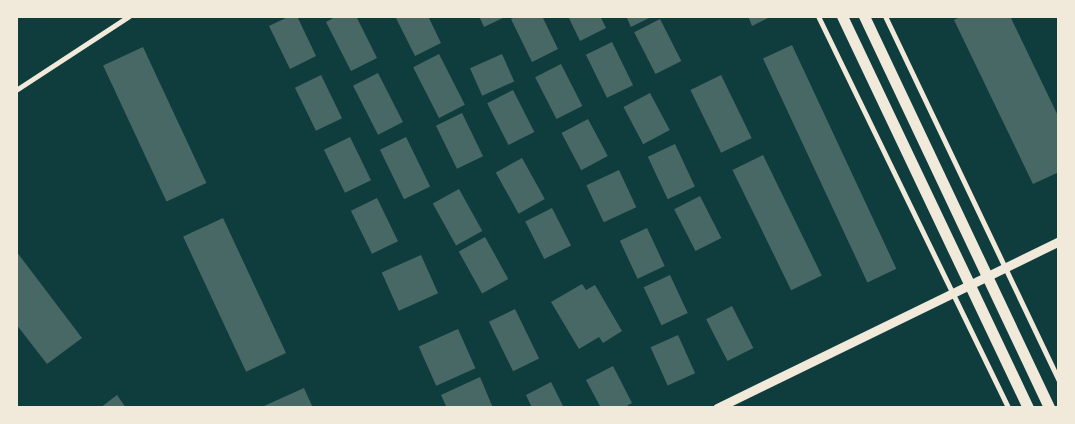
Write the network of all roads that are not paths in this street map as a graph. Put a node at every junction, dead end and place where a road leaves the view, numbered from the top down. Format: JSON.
{"nodes":[{"id":1,"x":129,"y":16,"type":"edge"},
{"id":2,"x":818,"y":16,"type":"edge"},
{"id":3,"x":842,"y":16,"type":"edge"},
{"id":4,"x":864,"y":16,"type":"edge"},
{"id":5,"x":885,"y":16,"type":"edge"},
{"id":6,"x":16,"y":90,"type":"edge"},
{"id":7,"x":1059,"y":241,"type":"edge"},
{"id":8,"x":1004,"y":267,"type":"junction"},
{"id":9,"x":985,"y":276,"type":"junction"},
{"id":10,"x":969,"y":284,"type":"junction"},
{"id":11,"x":952,"y":291,"type":"junction"},
{"id":12,"x":1059,"y":380,"type":"edge"},
{"id":13,"x":717,"y":408,"type":"edge"},
{"id":14,"x":1008,"y":408,"type":"edge"},
{"id":15,"x":1028,"y":408,"type":"edge"},
{"id":16,"x":1048,"y":408,"type":"edge"}],
"edges":[{"from":1,"to":6,"type":"street"},
{"from":2,"to":11,"type":"street"},
{"from":3,"to":10,"type":"main road"},
{"from":4,"to":9,"type":"main road"},
{"from":5,"to":8,"type":"street"},
{"from":7,"to":8,"type":"street"},
{"from":8,"to":9,"type":"street"},
{"from":8,"to":12,"type":"street"},
{"from":9,"to":10,"type":"street"},
{"from":9,"to":16,"type":"main road"},
{"from":10,"to":11,"type":"street"},
{"from":10,"to":15,"type":"main road"},
{"from":11,"to":13,"type":"street"},
{"from":11,"to":14,"type":"street"}]}
